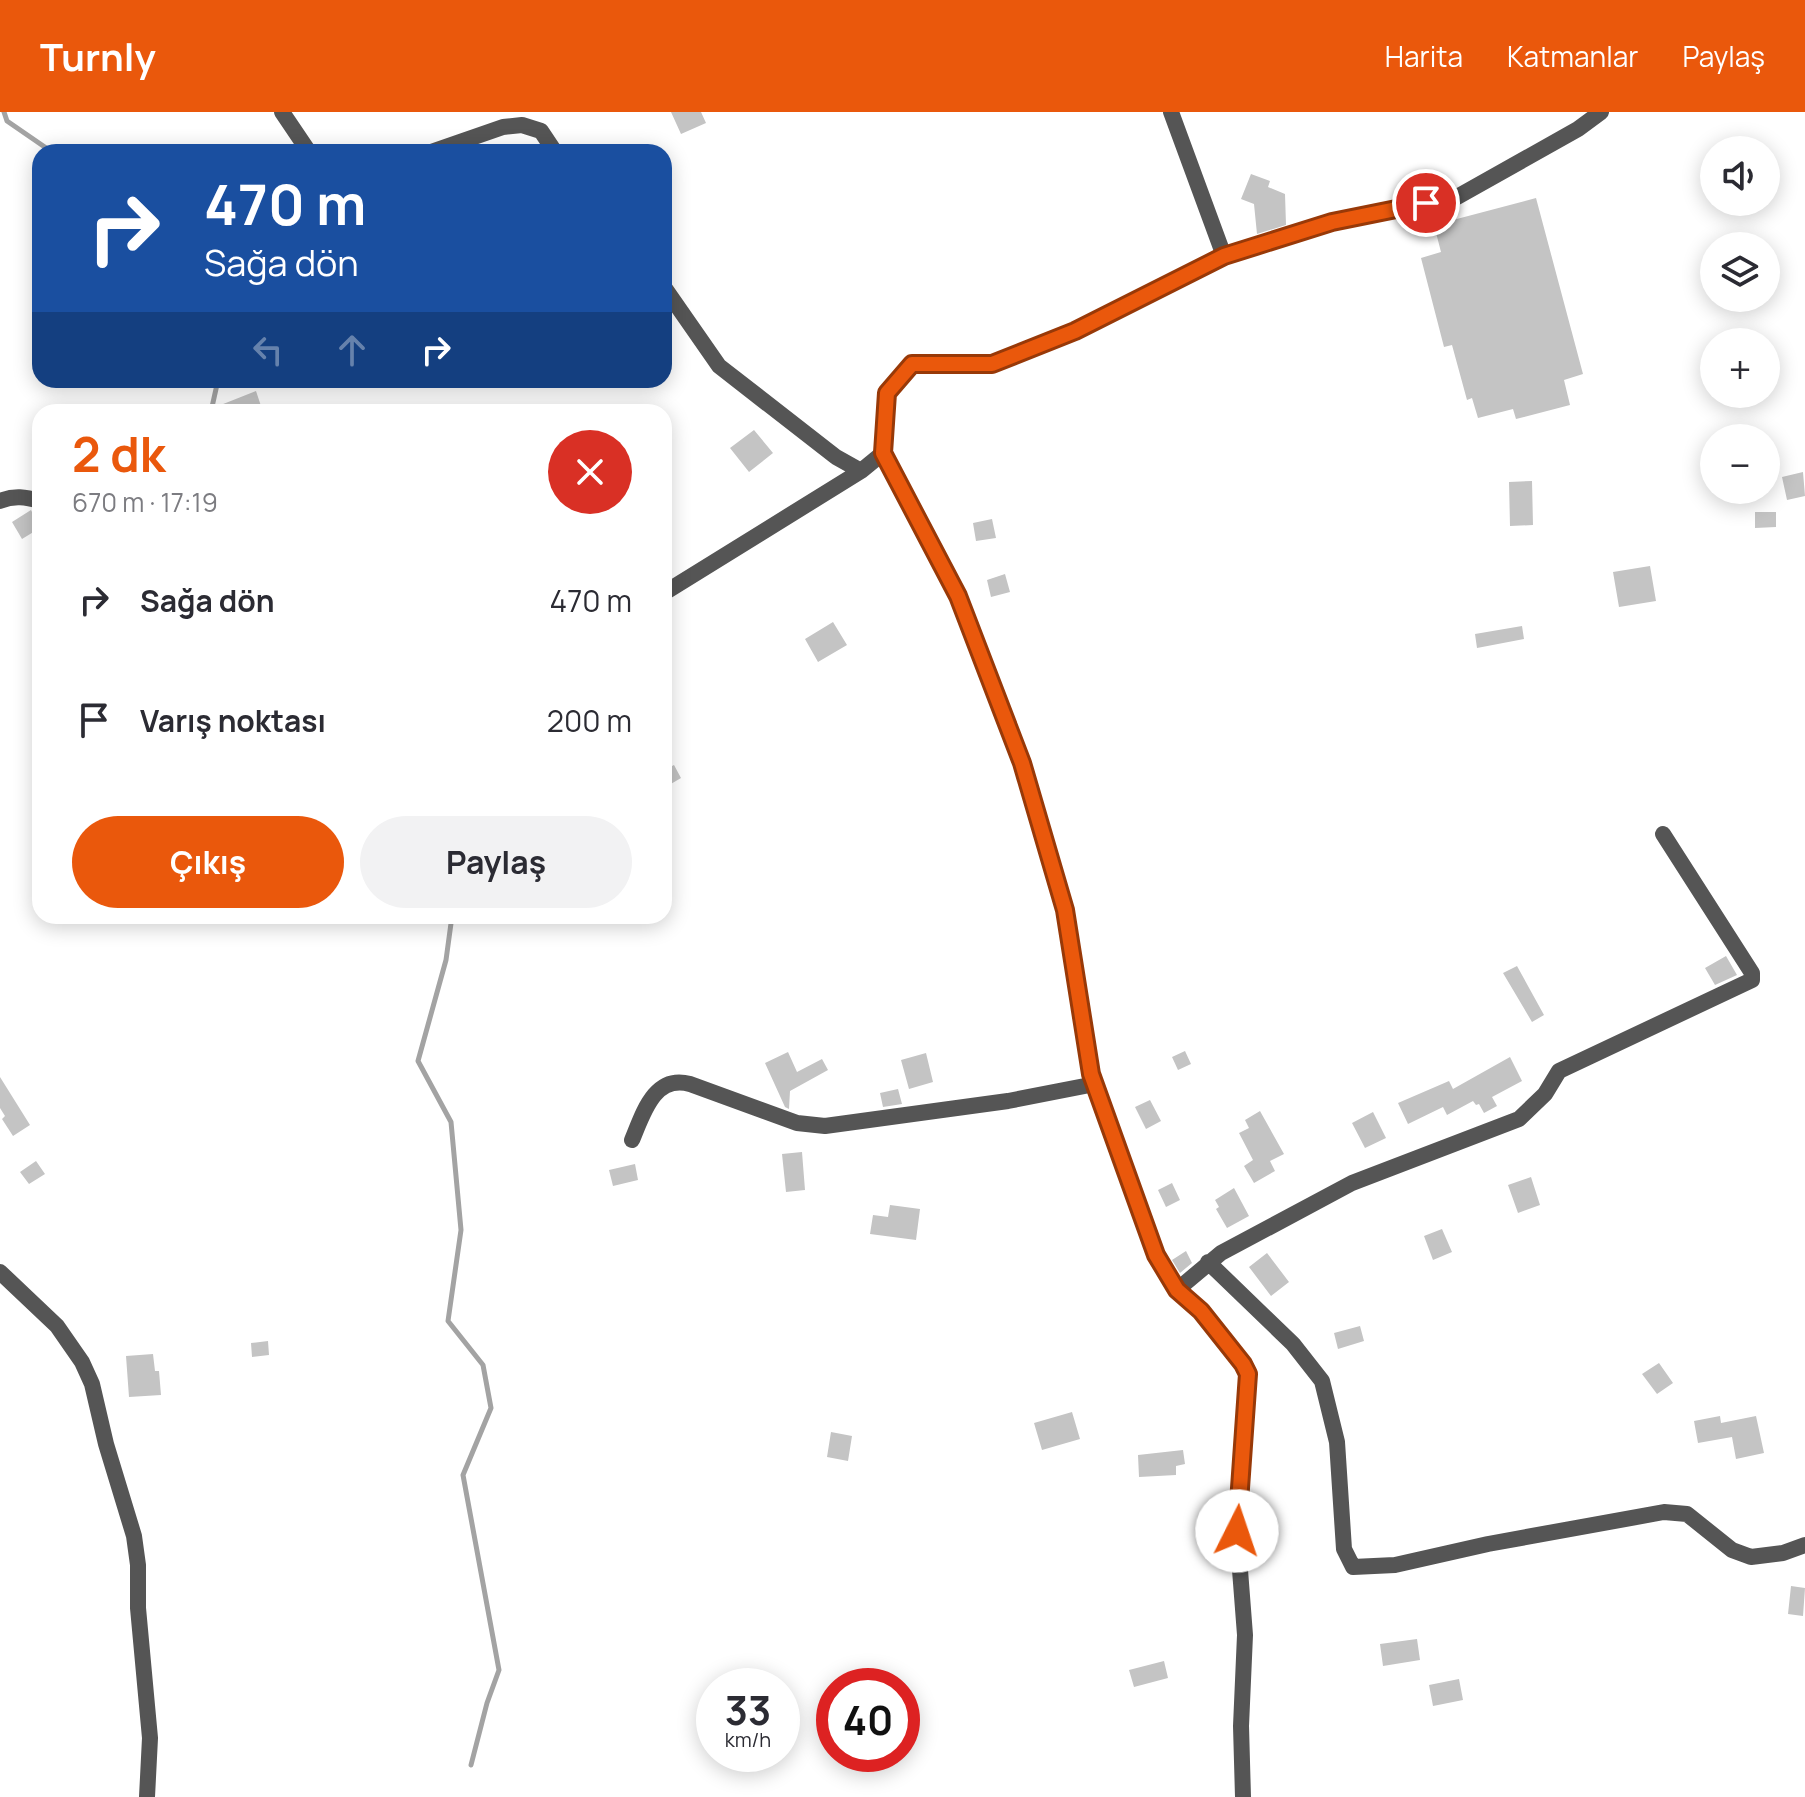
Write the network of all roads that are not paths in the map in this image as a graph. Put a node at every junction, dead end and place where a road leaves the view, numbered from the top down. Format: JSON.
{"nodes":[{"id":1,"x":282,"y":112,"type":"edge"},
{"id":2,"x":1171,"y":112,"type":"edge"},
{"id":3,"x":1601,"y":112,"type":"edge"},
{"id":4,"x":304,"y":144,"type":"edge"},
{"id":5,"x":454,"y":144,"type":"edge"},
{"id":6,"x":550,"y":144,"type":"edge"},
{"id":7,"x":1224,"y":256,"type":"junction"},
{"id":8,"x":672,"y":298,"type":"edge"},
{"id":9,"x":883,"y":453,"type":"junction"},
{"id":10,"x":861,"y":471,"type":"junction"},
{"id":11,"x":32,"y":499,"type":"edge"},
{"id":12,"x":0,"y":501,"type":"edge"},
{"id":13,"x":672,"y":588,"type":"edge"},
{"id":14,"x":1663,"y":834,"type":"dead end"},
{"id":15,"x":1095,"y":1084,"type":"junction"},
{"id":16,"x":632,"y":1140,"type":"dead end"},
{"id":17,"x":1208,"y":1262,"type":"junction"},
{"id":18,"x":0,"y":1272,"type":"edge"},
{"id":19,"x":1177,"y":1290,"type":"junction"},
{"id":20,"x":1805,"y":1545,"type":"edge"},
{"id":21,"x":147,"y":1797,"type":"edge"},
{"id":22,"x":1243,"y":1797,"type":"edge"}],
"edges":[{"from":1,"to":4,"type":"street"},
{"from":2,"to":7,"type":"street"},
{"from":3,"to":7,"type":"street"},
{"from":5,"to":6,"type":"street"},
{"from":7,"to":9,"type":"street"},
{"from":8,"to":10,"type":"street"},
{"from":9,"to":10,"type":"street"},
{"from":9,"to":15,"type":"street"},
{"from":10,"to":13,"type":"street"},
{"from":11,"to":12,"type":"street"},
{"from":14,"to":17,"type":"street"},
{"from":15,"to":16,"type":"street"},
{"from":15,"to":19,"type":"street"},
{"from":17,"to":19,"type":"street"},
{"from":17,"to":20,"type":"street"},
{"from":18,"to":21,"type":"street"},
{"from":19,"to":22,"type":"street"}]}
